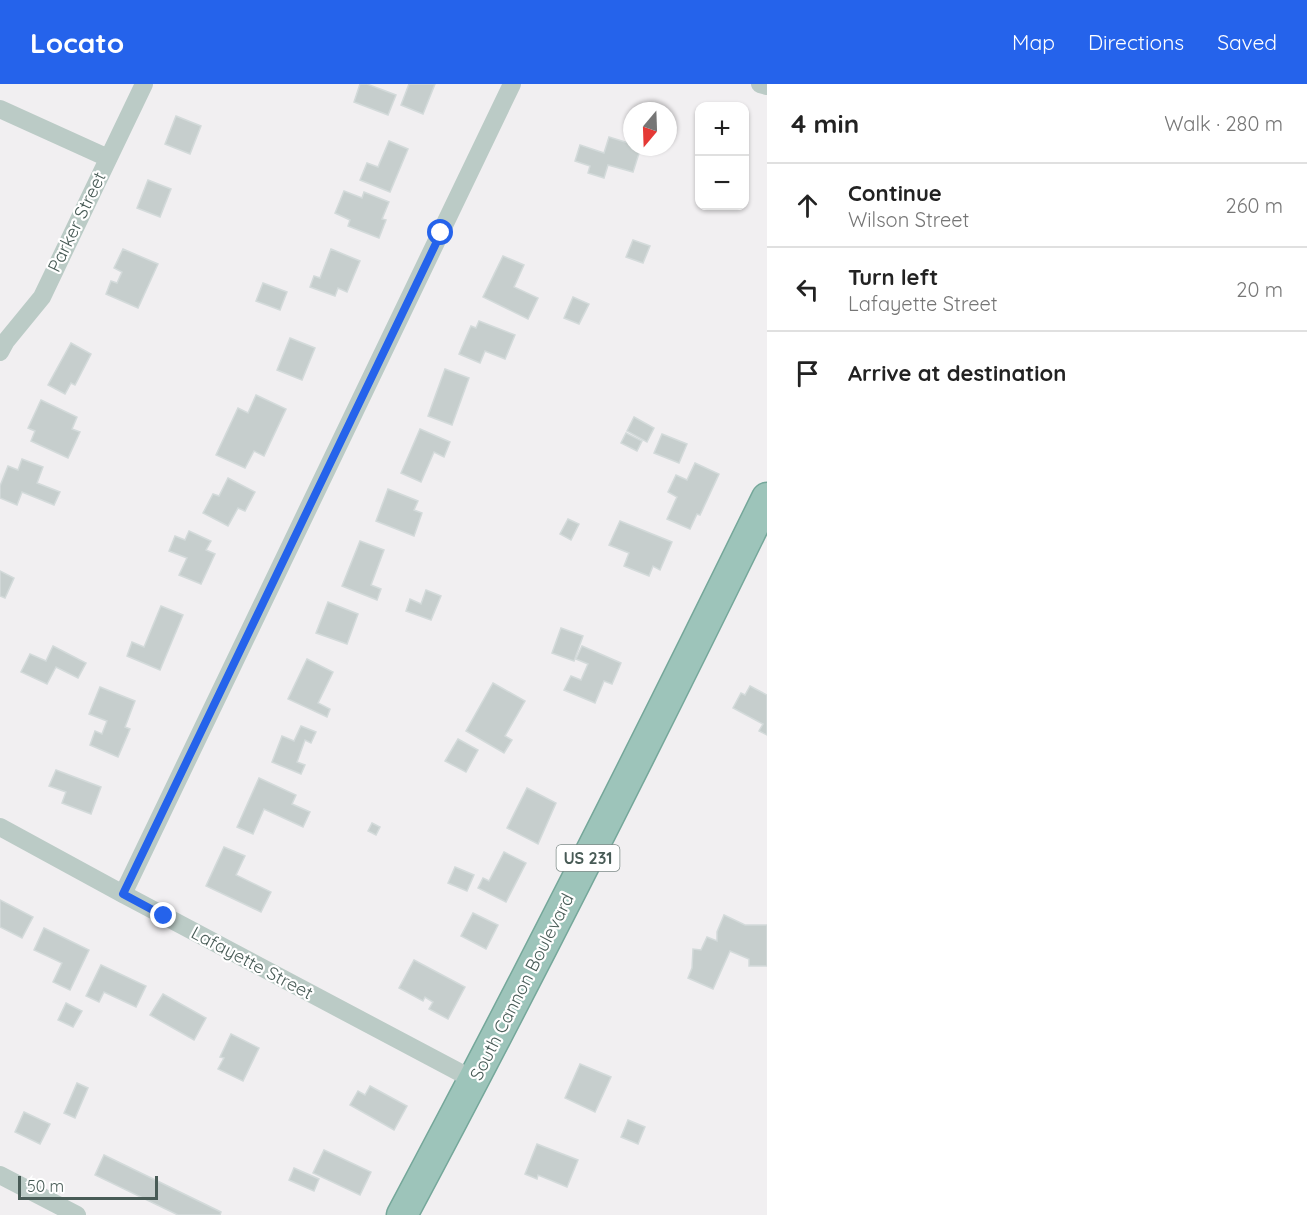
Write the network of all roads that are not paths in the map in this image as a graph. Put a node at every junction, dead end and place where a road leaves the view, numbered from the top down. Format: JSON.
{"nodes":[{"id":1,"x":144,"y":84,"type":"edge"},
{"id":2,"x":512,"y":84,"type":"edge"},
{"id":3,"x":760,"y":84,"type":"edge"},
{"id":4,"x":767,"y":86,"type":"edge"},
{"id":5,"x":0,"y":109,"type":"edge"},
{"id":6,"x":108,"y":158,"type":"junction"},
{"id":7,"x":2,"y":345,"type":"edge"},
{"id":8,"x":767,"y":498,"type":"edge"},
{"id":9,"x":0,"y":827,"type":"edge"},
{"id":10,"x":123,"y":894,"type":"junction"},
{"id":11,"x":474,"y":1080,"type":"junction"},
{"id":12,"x":0,"y":1174,"type":"edge"},
{"id":13,"x":77,"y":1215,"type":"edge"},
{"id":14,"x":402,"y":1215,"type":"edge"}],
"edges":[{"from":1,"to":6,"type":"street","name":"Parker Street"},
{"from":2,"to":10,"type":"street"},
{"from":3,"to":4,"type":"street"},
{"from":5,"to":6,"type":"street"},
{"from":6,"to":7,"type":"street","name":"Parker Street"},
{"from":8,"to":11,"type":"highway","name":"South Cannon Boulevard","number":"US 231"},
{"from":9,"to":10,"type":"street","name":"Lafayette Street"},
{"from":10,"to":11,"type":"street","name":"Lafayette Street"},
{"from":11,"to":14,"type":"highway","name":"South Cannon Boulevard","number":"US 231"},
{"from":12,"to":13,"type":"street"}]}
